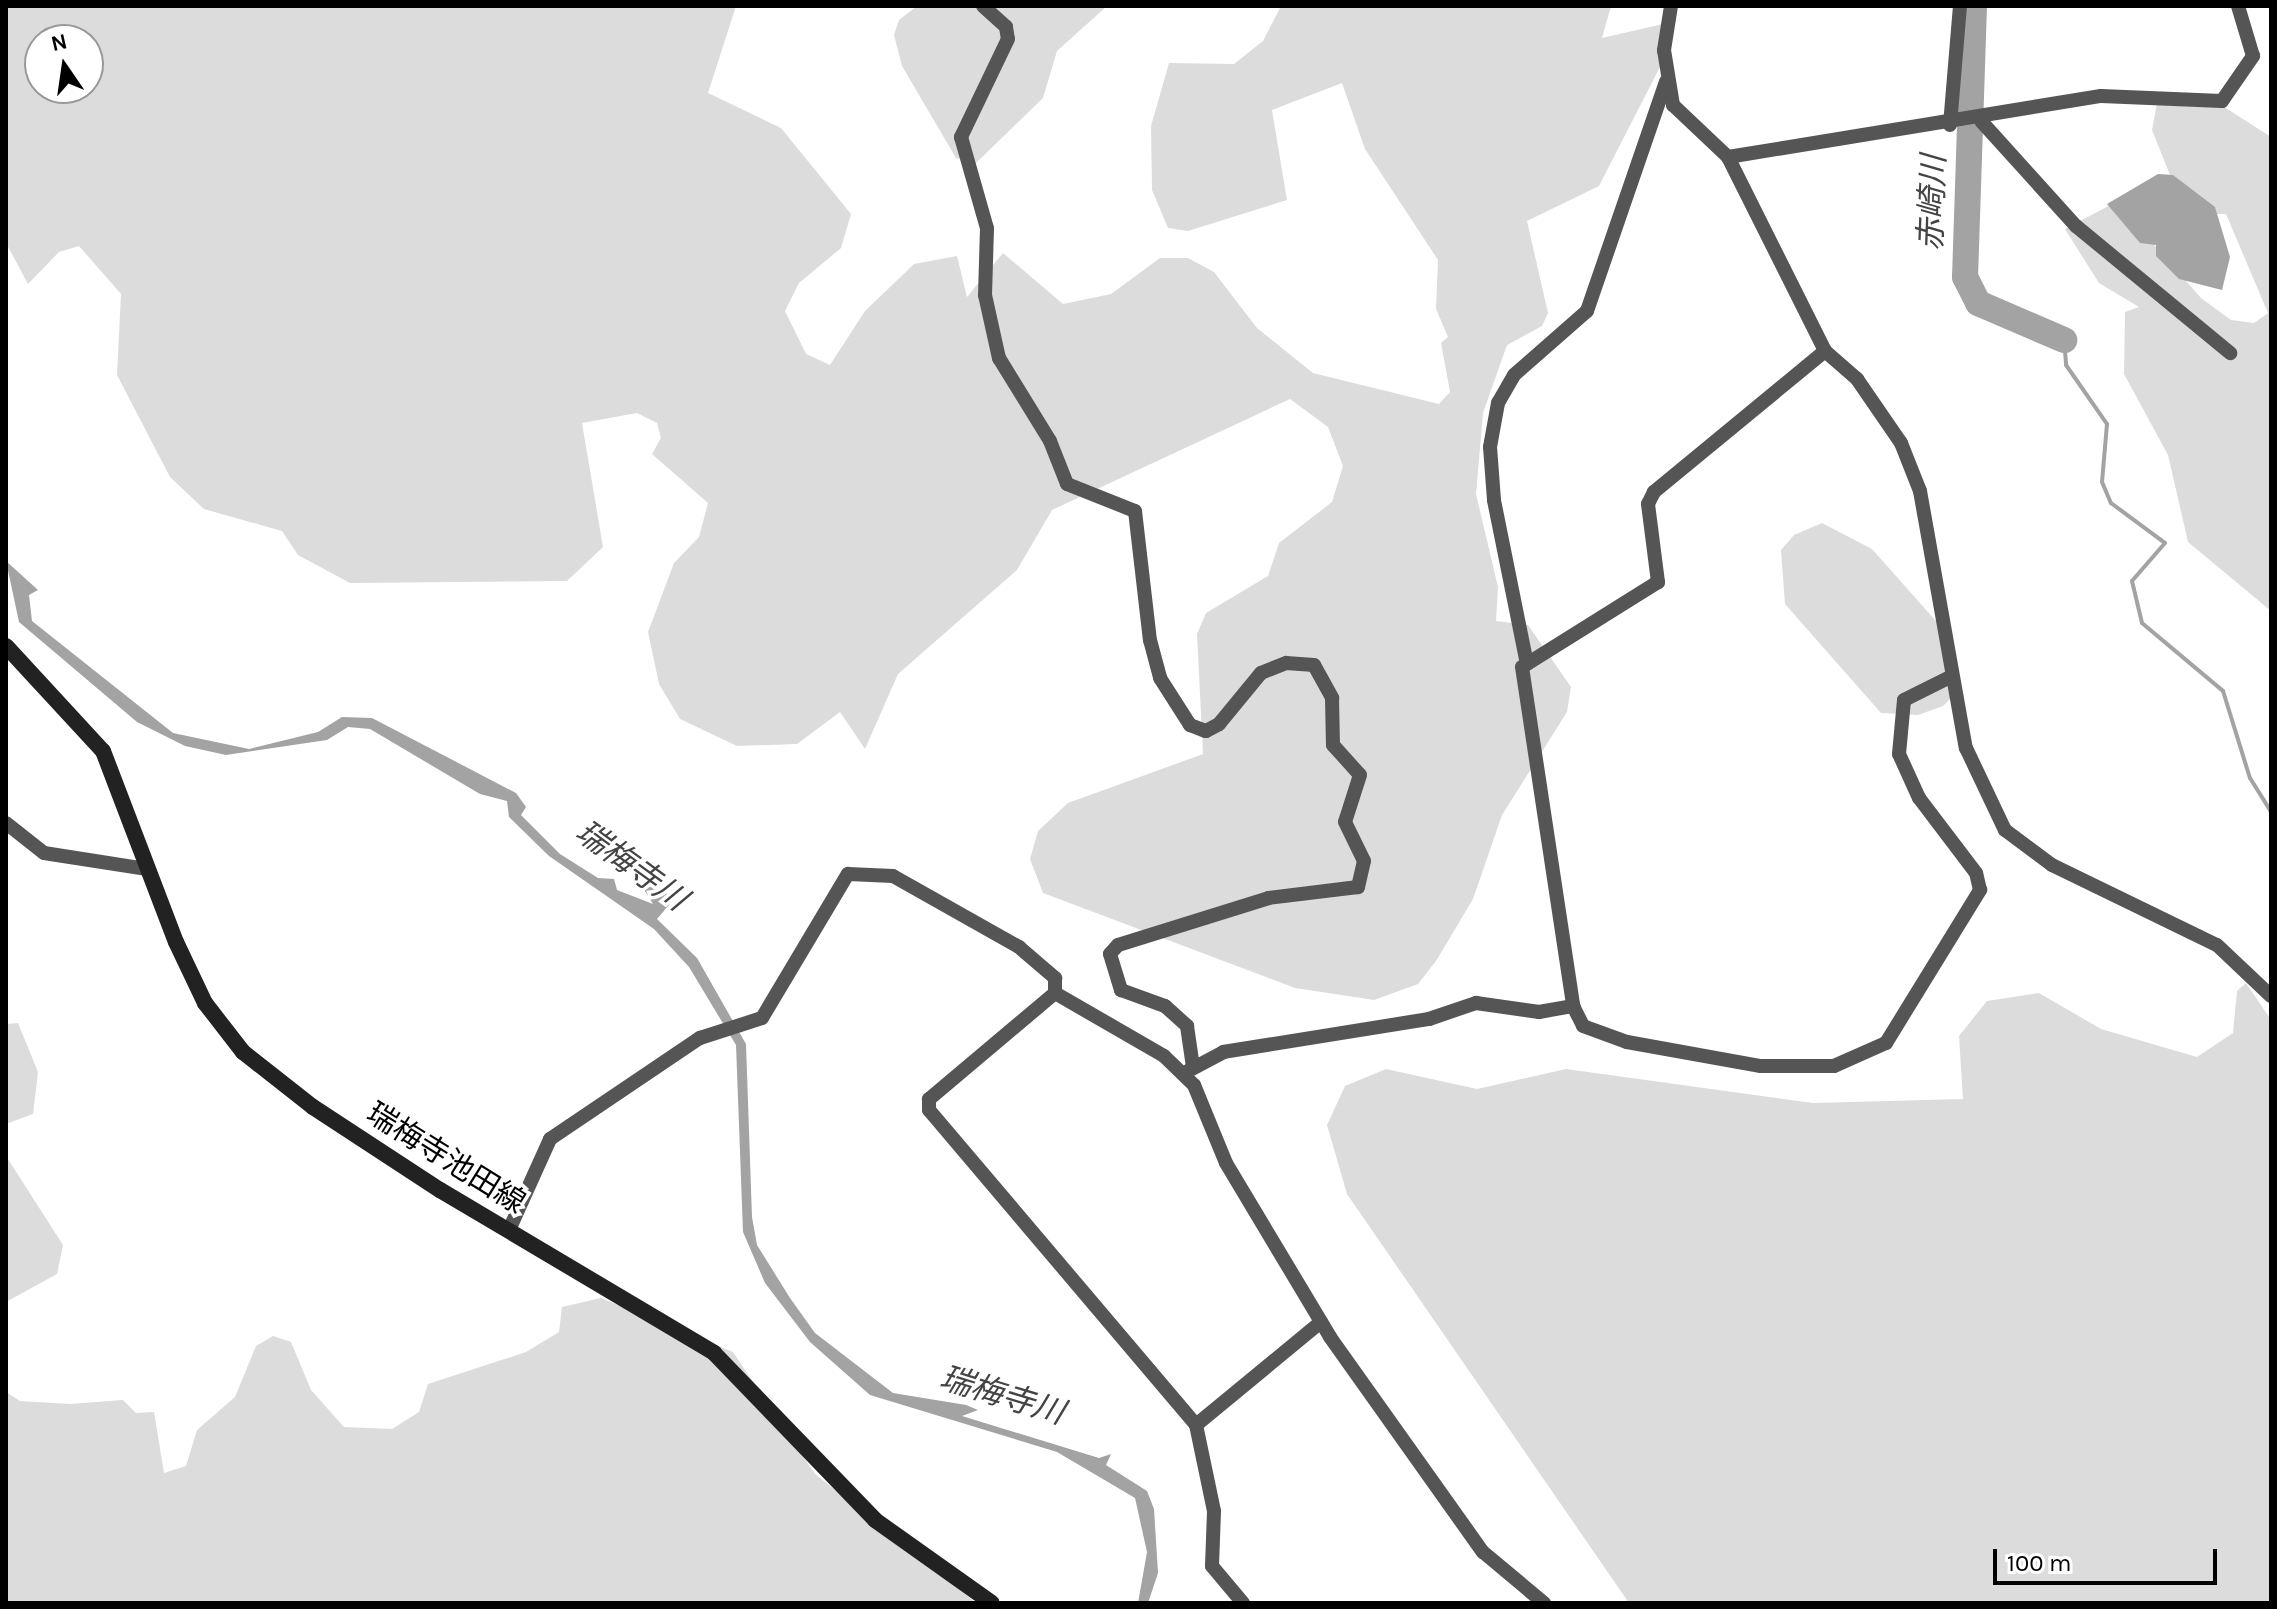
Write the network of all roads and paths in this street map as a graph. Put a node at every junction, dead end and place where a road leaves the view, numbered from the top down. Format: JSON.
{"nodes":[{"id":1,"x":983,"y":6,"type":"edge"},
{"id":2,"x":1671,"y":6,"type":"edge"},
{"id":3,"x":1960,"y":6,"type":"edge"},
{"id":4,"x":2238,"y":6,"type":"edge"},
{"id":5,"x":1666,"y":81,"type":"junction"},
{"id":6,"x":1981,"y":121,"type":"junction"},
{"id":7,"x":1950,"y":125,"type":"junction"},
{"id":8,"x":1728,"y":157,"type":"junction"},
{"id":9,"x":1825,"y":351,"type":"junction"},
{"id":10,"x":2230,"y":353,"type":"dead end"},
{"id":11,"x":6,"y":646,"type":"edge"},
{"id":12,"x":1527,"y":664,"type":"junction"},
{"id":13,"x":1950,"y":677,"type":"junction"},
{"id":14,"x":6,"y":823,"type":"edge"},
{"id":15,"x":146,"y":869,"type":"junction"},
{"id":16,"x":1055,"y":993,"type":"junction"},
{"id":17,"x":2271,"y":996,"type":"edge"},
{"id":18,"x":1573,"y":1006,"type":"junction"},
{"id":19,"x":1188,"y":1070,"type":"junction"},
{"id":20,"x":509,"y":1230,"type":"junction"},
{"id":21,"x":1321,"y":1322,"type":"junction"},
{"id":22,"x":1196,"y":1425,"type":"junction"},
{"id":23,"x":992,"y":1603,"type":"edge"},
{"id":24,"x":1243,"y":1603,"type":"edge"},
{"id":25,"x":1544,"y":1603,"type":"edge"}],
"edges":[{"from":1,"to":19,"type":"street"},
{"from":2,"to":5,"type":"street"},
{"from":3,"to":7,"type":"street"},
{"from":4,"to":6,"type":"street"},
{"from":5,"to":8,"type":"street"},
{"from":5,"to":12,"type":"street"},
{"from":6,"to":7,"type":"street"},
{"from":6,"to":10,"type":"street"},
{"from":7,"to":8,"type":"street"},
{"from":8,"to":9,"type":"street"},
{"from":9,"to":12,"type":"street"},
{"from":9,"to":13,"type":"street"},
{"from":11,"to":15,"type":"main road","name":"瑞梅寺池田線"},
{"from":12,"to":18,"type":"street"},
{"from":13,"to":17,"type":"street"},
{"from":13,"to":18,"type":"street"},
{"from":14,"to":15,"type":"street"},
{"from":15,"to":20,"type":"main road","name":"瑞梅寺池田線"},
{"from":16,"to":19,"type":"street"},
{"from":16,"to":20,"type":"street"},
{"from":16,"to":22,"type":"street"},
{"from":18,"to":19,"type":"street"},
{"from":19,"to":21,"type":"street"},
{"from":20,"to":23,"type":"main road","name":"瑞梅寺池田線"},
{"from":21,"to":22,"type":"street"},
{"from":21,"to":25,"type":"street"},
{"from":22,"to":24,"type":"street"}]}
